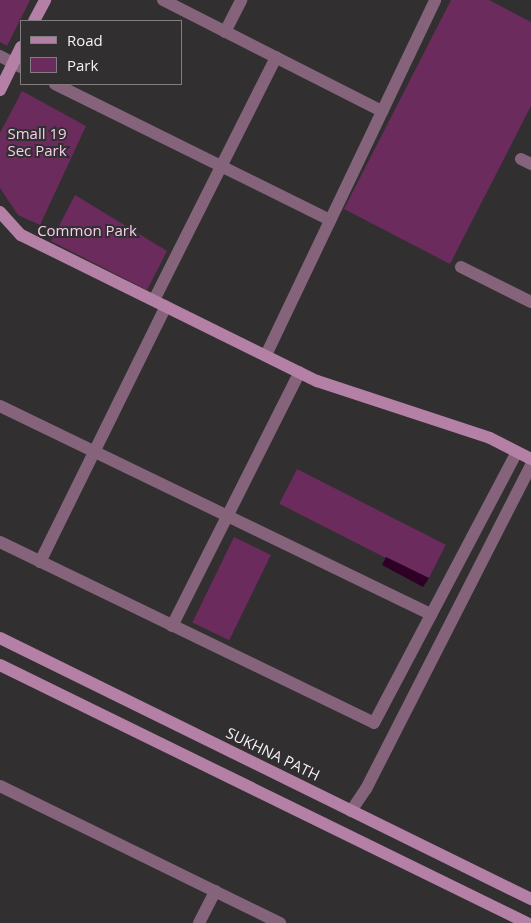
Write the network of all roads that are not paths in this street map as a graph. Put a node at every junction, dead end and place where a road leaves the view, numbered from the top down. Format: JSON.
{"nodes":[{"id":1,"x":45,"y":0,"type":"edge"},
{"id":2,"x":163,"y":0,"type":"edge"},
{"id":3,"x":241,"y":0,"type":"edge"},
{"id":4,"x":435,"y":0,"type":"edge"},
{"id":5,"x":35,"y":20,"type":"edge"},
{"id":6,"x":225,"y":32,"type":"junction"},
{"id":7,"x":20,"y":52,"type":"edge"},
{"id":8,"x":0,"y":56,"type":"edge"},
{"id":9,"x":276,"y":57,"type":"junction"},
{"id":10,"x":17,"y":65,"type":"edge"},
{"id":11,"x":57,"y":85,"type":"edge"},
{"id":12,"x":0,"y":90,"type":"edge"},
{"id":13,"x":382,"y":110,"type":"junction"},
{"id":14,"x":221,"y":166,"type":"junction"},
{"id":15,"x":0,"y":212,"type":"edge"},
{"id":16,"x":330,"y":220,"type":"junction"},
{"id":17,"x":461,"y":267,"type":"dead end"},
{"id":18,"x":531,"y":302,"type":"edge"},
{"id":19,"x":160,"y":303,"type":"junction"},
{"id":20,"x":266,"y":355,"type":"junction"},
{"id":21,"x":300,"y":372,"type":"junction"},
{"id":22,"x":0,"y":406,"type":"edge"},
{"id":23,"x":94,"y":452,"type":"junction"},
{"id":24,"x":517,"y":452,"type":"junction"},
{"id":25,"x":531,"y":459,"type":"edge"},
{"id":26,"x":531,"y":465,"type":"edge"},
{"id":27,"x":227,"y":516,"type":"junction"},
{"id":28,"x":0,"y":542,"type":"edge"},
{"id":29,"x":40,"y":562,"type":"junction"},
{"id":30,"x":431,"y":614,"type":"junction"},
{"id":31,"x":172,"y":626,"type":"junction"},
{"id":32,"x":0,"y":638,"type":"edge"},
{"id":33,"x":0,"y":665,"type":"edge"},
{"id":34,"x":0,"y":786,"type":"edge"},
{"id":35,"x":352,"y":810,"type":"junction"},
{"id":36,"x":215,"y":891,"type":"junction"},
{"id":37,"x":531,"y":898,"type":"edge"},
{"id":38,"x":200,"y":923,"type":"edge"},
{"id":39,"x":280,"y":923,"type":"edge"},
{"id":40,"x":526,"y":923,"type":"edge"}],
"edges":[{"from":1,"to":5,"type":"main road"},
{"from":2,"to":6,"type":"street"},
{"from":3,"to":6,"type":"street"},
{"from":4,"to":13,"type":"street"},
{"from":6,"to":9,"type":"street"},
{"from":7,"to":10,"type":"main road"},
{"from":8,"to":10,"type":"street"},
{"from":9,"to":13,"type":"street"},
{"from":9,"to":14,"type":"street"},
{"from":10,"to":12,"type":"main road"},
{"from":11,"to":14,"type":"street"},
{"from":13,"to":16,"type":"street"},
{"from":14,"to":16,"type":"street"},
{"from":14,"to":19,"type":"street"},
{"from":15,"to":19,"type":"main road"},
{"from":16,"to":20,"type":"street"},
{"from":17,"to":18,"type":"street"},
{"from":19,"to":20,"type":"main road"},
{"from":19,"to":23,"type":"street"},
{"from":20,"to":21,"type":"main road"},
{"from":21,"to":24,"type":"main road"},
{"from":21,"to":27,"type":"street"},
{"from":22,"to":23,"type":"street"},
{"from":23,"to":27,"type":"street"},
{"from":23,"to":29,"type":"street"},
{"from":24,"to":25,"type":"main road"},
{"from":24,"to":30,"type":"street"},
{"from":26,"to":35,"type":"street"},
{"from":27,"to":30,"type":"street"},
{"from":27,"to":31,"type":"street"},
{"from":28,"to":29,"type":"street"},
{"from":29,"to":31,"type":"street"},
{"from":30,"to":31,"type":"street"},
{"from":32,"to":35,"type":"main road","name":"SUKHNA PATH"},
{"from":33,"to":40,"type":"main road"},
{"from":34,"to":36,"type":"street"},
{"from":35,"to":37,"type":"main road","name":"SUKHNA PATH"},
{"from":36,"to":38,"type":"street"},
{"from":36,"to":39,"type":"street"}]}
